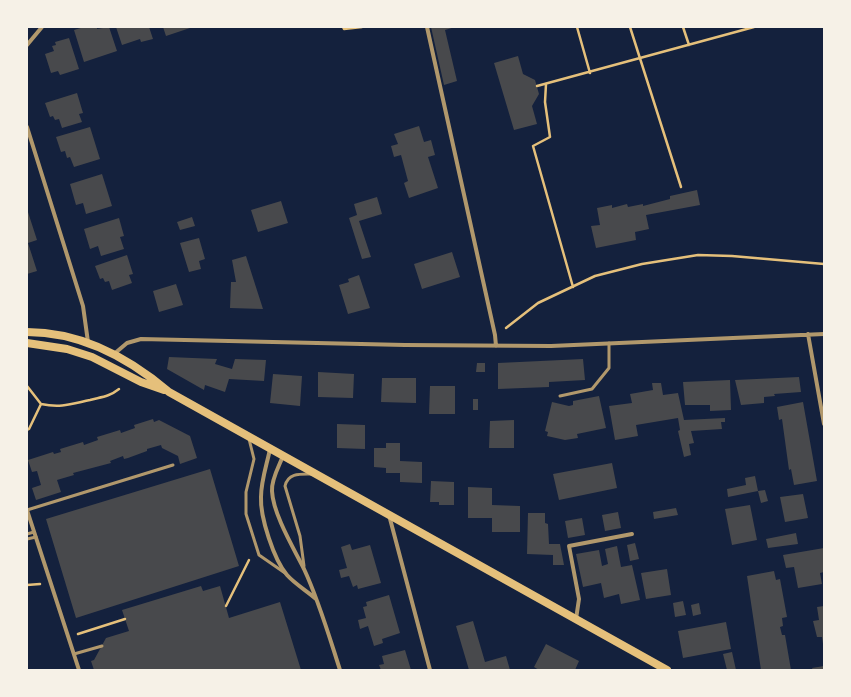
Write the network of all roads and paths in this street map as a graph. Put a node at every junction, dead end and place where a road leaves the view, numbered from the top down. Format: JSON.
{"nodes":[{"id":1,"x":42,"y":27,"type":"edge"},
{"id":2,"x":343,"y":27,"type":"edge"},
{"id":3,"x":362,"y":27,"type":"edge"},
{"id":4,"x":427,"y":27,"type":"edge"},
{"id":5,"x":577,"y":27,"type":"edge"},
{"id":6,"x":630,"y":27,"type":"edge"},
{"id":7,"x":683,"y":27,"type":"edge"},
{"id":8,"x":754,"y":27,"type":"edge"},
{"id":9,"x":27,"y":45,"type":"edge"},
{"id":10,"x":689,"y":45,"type":"junction"},
{"id":11,"x":640,"y":59,"type":"junction"},
{"id":12,"x":590,"y":73,"type":"junction"},
{"id":13,"x":546,"y":84,"type":"junction"},
{"id":14,"x":537,"y":86,"type":"dead end"},
{"id":15,"x":27,"y":127,"type":"edge"},
{"id":16,"x":681,"y":187,"type":"dead end"},
{"id":17,"x":824,"y":264,"type":"edge"},
{"id":18,"x":573,"y":287,"type":"junction"},
{"id":19,"x":27,"y":332,"type":"edge"},
{"id":20,"x":808,"y":334,"type":"junction"},
{"id":21,"x":824,"y":334,"type":"edge"},
{"id":22,"x":495,"y":335,"type":"junction"},
{"id":23,"x":88,"y":342,"type":"junction"},
{"id":24,"x":27,"y":343,"type":"edge"},
{"id":25,"x":609,"y":343,"type":"junction"},
{"id":26,"x":496,"y":346,"type":"junction"},
{"id":27,"x":113,"y":354,"type":"junction"},
{"id":28,"x":27,"y":386,"type":"edge"},
{"id":29,"x":119,"y":389,"type":"dead end"},
{"id":30,"x":169,"y":392,"type":"junction"},
{"id":31,"x":560,"y":396,"type":"dead end"},
{"id":32,"x":41,"y":404,"type":"junction"},
{"id":33,"x":824,"y":424,"type":"edge"},
{"id":34,"x":27,"y":430,"type":"edge"},
{"id":35,"x":249,"y":437,"type":"junction"},
{"id":36,"x":270,"y":449,"type":"junction"},
{"id":37,"x":283,"y":456,"type":"junction"},
{"id":38,"x":173,"y":465,"type":"dead end"},
{"id":39,"x":316,"y":474,"type":"junction"},
{"id":40,"x":27,"y":510,"type":"edge"},
{"id":41,"x":389,"y":515,"type":"junction"},
{"id":42,"x":34,"y":532,"type":"junction"},
{"id":43,"x":27,"y":534,"type":"edge"},
{"id":44,"x":632,"y":534,"type":"dead end"},
{"id":45,"x":36,"y":537,"type":"junction"},
{"id":46,"x":27,"y":539,"type":"edge"},
{"id":47,"x":248,"y":554,"type":"dead end"},
{"id":48,"x":304,"y":570,"type":"junction"},
{"id":49,"x":287,"y":575,"type":"junction"},
{"id":50,"x":316,"y":599,"type":"junction"},
{"id":51,"x":226,"y":606,"type":"dead end"},
{"id":52,"x":125,"y":619,"type":"dead end"},
{"id":53,"x":576,"y":620,"type":"junction"},
{"id":54,"x":85,"y":632,"type":"dead end"},
{"id":55,"x":102,"y":646,"type":"dead end"},
{"id":56,"x":74,"y":654,"type":"junction"},
{"id":57,"x":79,"y":670,"type":"edge"},
{"id":58,"x":340,"y":670,"type":"edge"},
{"id":59,"x":430,"y":670,"type":"edge"},
{"id":60,"x":667,"y":670,"type":"edge"}],
"edges":[{"from":1,"to":9,"type":"street"},
{"from":2,"to":3,"type":"path"},
{"from":4,"to":22,"type":"street"},
{"from":5,"to":12,"type":"path"},
{"from":6,"to":11,"type":"path"},
{"from":7,"to":10,"type":"path"},
{"from":8,"to":10,"type":"path"},
{"from":10,"to":11,"type":"path"},
{"from":11,"to":12,"type":"path"},
{"from":11,"to":16,"type":"path"},
{"from":12,"to":13,"type":"path"},
{"from":13,"to":14,"type":"path"},
{"from":13,"to":18,"type":"path"},
{"from":15,"to":23,"type":"street"},
{"from":17,"to":18,"type":"path"},
{"from":18,"to":22,"type":"path"},
{"from":19,"to":23,"type":"main road"},
{"from":20,"to":21,"type":"street"},
{"from":20,"to":25,"type":"street"},
{"from":20,"to":33,"type":"street"},
{"from":22,"to":26,"type":"street"},
{"from":23,"to":27,"type":"main road"},
{"from":24,"to":30,"type":"main road"},
{"from":25,"to":26,"type":"street"},
{"from":25,"to":31,"type":"lane"},
{"from":26,"to":27,"type":"street"},
{"from":27,"to":30,"type":"main road"},
{"from":28,"to":32,"type":"path"},
{"from":29,"to":32,"type":"path"},
{"from":30,"to":35,"type":"main road"},
{"from":32,"to":34,"type":"path"},
{"from":35,"to":36,"type":"main road"},
{"from":35,"to":49,"type":"lane"},
{"from":36,"to":37,"type":"main road"},
{"from":36,"to":49,"type":"street"},
{"from":37,"to":39,"type":"main road"},
{"from":37,"to":48,"type":"street"},
{"from":38,"to":40,"type":"lane"},
{"from":39,"to":41,"type":"main road"},
{"from":39,"to":48,"type":"lane"},
{"from":40,"to":42,"type":"street"},
{"from":41,"to":53,"type":"main road"},
{"from":41,"to":59,"type":"street"},
{"from":42,"to":43,"type":"lane"},
{"from":42,"to":45,"type":"street"},
{"from":44,"to":53,"type":"street"},
{"from":45,"to":46,"type":"lane"},
{"from":45,"to":56,"type":"street"},
{"from":47,"to":51,"type":"path"},
{"from":48,"to":50,"type":"street"},
{"from":49,"to":50,"type":"street"},
{"from":50,"to":58,"type":"street"},
{"from":52,"to":54,"type":"path"},
{"from":53,"to":60,"type":"main road"},
{"from":55,"to":56,"type":"lane"},
{"from":56,"to":57,"type":"street"}]}
